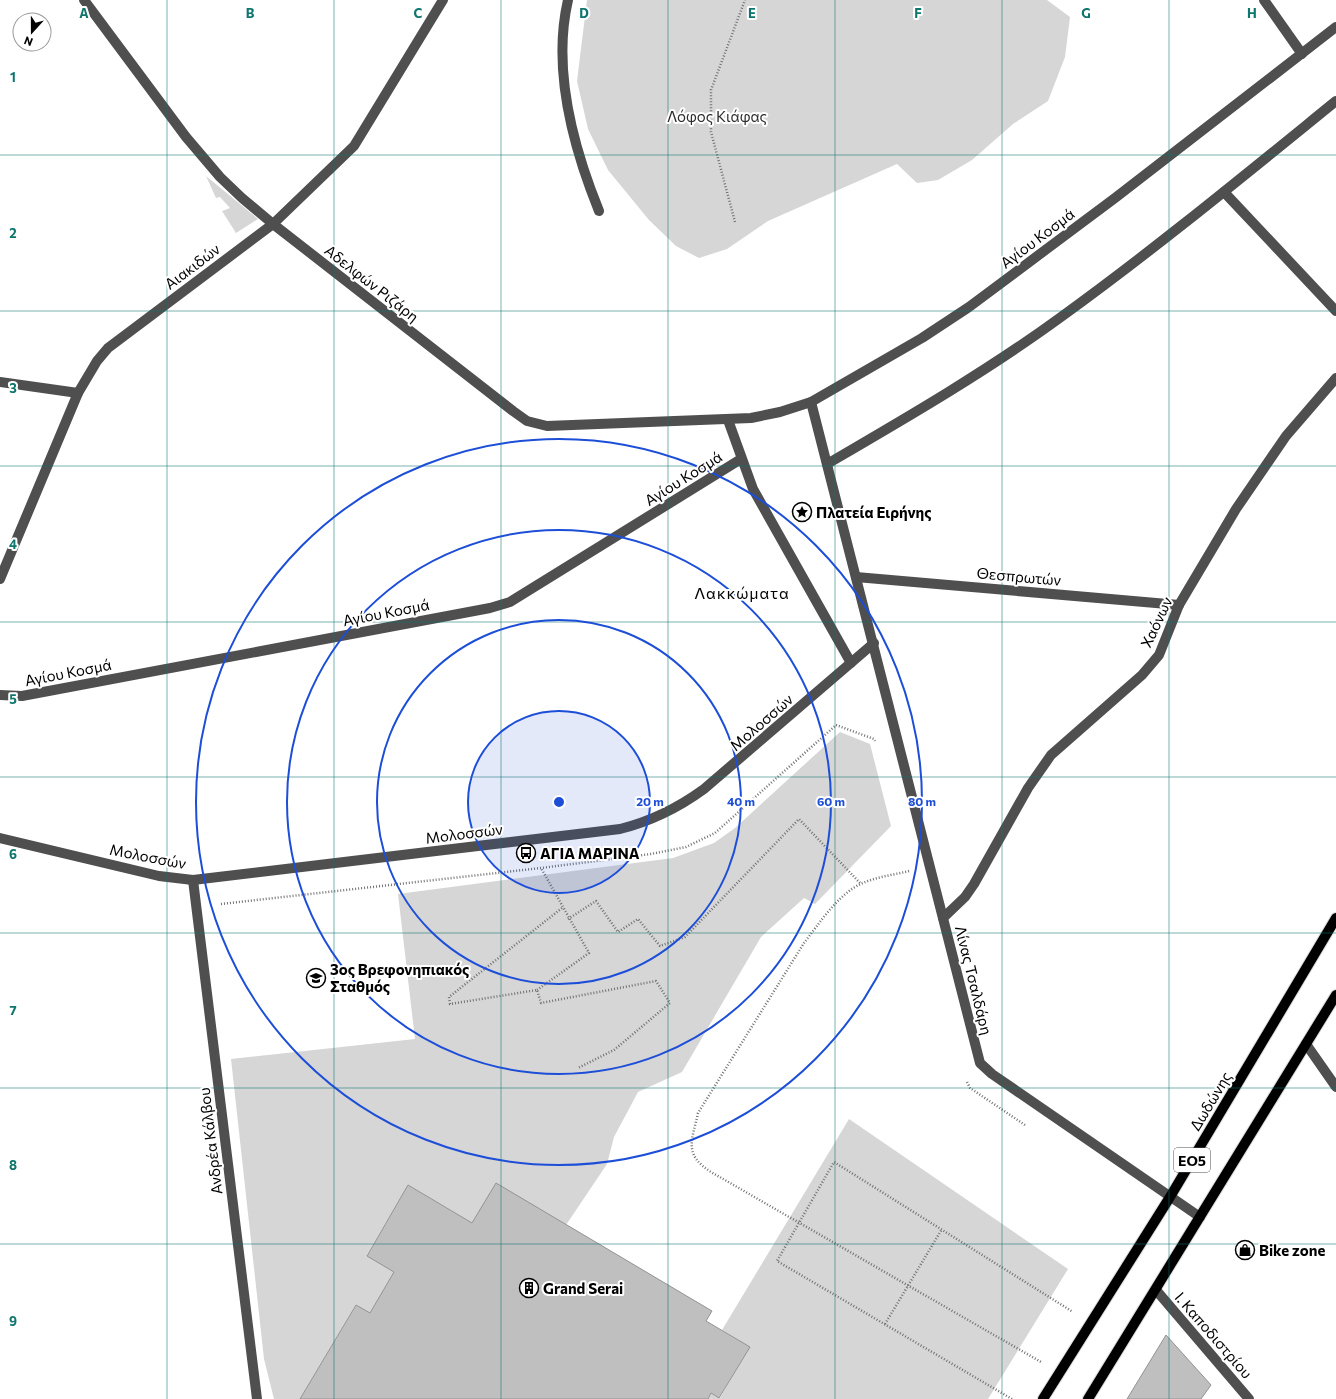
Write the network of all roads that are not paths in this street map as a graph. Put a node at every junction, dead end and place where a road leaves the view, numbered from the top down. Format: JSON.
{"nodes":[{"id":1,"x":84,"y":0,"type":"edge"},
{"id":2,"x":443,"y":0,"type":"edge"},
{"id":3,"x":568,"y":0,"type":"edge"},
{"id":4,"x":1264,"y":0,"type":"edge"},
{"id":5,"x":1336,"y":27,"type":"edge"},
{"id":6,"x":1302,"y":54,"type":"junction"},
{"id":7,"x":1336,"y":101,"type":"edge"},
{"id":8,"x":1224,"y":192,"type":"junction"},
{"id":9,"x":599,"y":211,"type":"dead end"},
{"id":10,"x":273,"y":224,"type":"junction"},
{"id":11,"x":1336,"y":311,"type":"edge"},
{"id":12,"x":1336,"y":378,"type":"edge"},
{"id":13,"x":0,"y":382,"type":"edge"},
{"id":14,"x":78,"y":393,"type":"junction"},
{"id":15,"x":811,"y":402,"type":"junction"},
{"id":16,"x":728,"y":420,"type":"junction"},
{"id":17,"x":741,"y":459,"type":"junction"},
{"id":18,"x":827,"y":464,"type":"junction"},
{"id":19,"x":856,"y":577,"type":"junction"},
{"id":20,"x":0,"y":579,"type":"edge"},
{"id":21,"x":1179,"y":605,"type":"junction"},
{"id":22,"x":874,"y":643,"type":"junction"},
{"id":23,"x":851,"y":663,"type":"junction"},
{"id":24,"x":0,"y":695,"type":"edge"},
{"id":25,"x":0,"y":838,"type":"edge"},
{"id":26,"x":193,"y":880,"type":"junction"},
{"id":27,"x":943,"y":918,"type":"junction"},
{"id":28,"x":1336,"y":918,"type":"edge"},
{"id":29,"x":1336,"y":995,"type":"edge"},
{"id":30,"x":1306,"y":1044,"type":"junction"},
{"id":31,"x":1336,"y":1087,"type":"edge"},
{"id":32,"x":1170,"y":1197,"type":"junction"},
{"id":33,"x":1200,"y":1217,"type":"junction"},
{"id":34,"x":1156,"y":1290,"type":"junction"},
{"id":35,"x":257,"y":1399,"type":"edge"},
{"id":36,"x":1043,"y":1399,"type":"edge"},
{"id":37,"x":1088,"y":1399,"type":"edge"},
{"id":38,"x":1249,"y":1399,"type":"edge"}],
"edges":[{"from":1,"to":10,"type":"street","name":"Αδελφών Ριζάρη"},
{"from":2,"to":10,"type":"street","name":"Αιακιδών"},
{"from":3,"to":9,"type":"street"},
{"from":4,"to":6,"type":"street"},
{"from":5,"to":6,"type":"street","name":"Αγίου Κοσμά"},
{"from":6,"to":15,"type":"street","name":"Αγίου Κοσμά"},
{"from":7,"to":8,"type":"street"},
{"from":8,"to":11,"type":"street"},
{"from":8,"to":18,"type":"street"},
{"from":10,"to":14,"type":"street","name":"Αιακιδών"},
{"from":10,"to":16,"type":"street","name":"Αδελφών Ριζάρη"},
{"from":12,"to":21,"type":"street","name":"Χαόνων"},
{"from":13,"to":14,"type":"street"},
{"from":14,"to":20,"type":"street","name":"Αιακιδών"},
{"from":15,"to":16,"type":"street","name":"Αγίου Κοσμά"},
{"from":15,"to":18,"type":"street","name":"Λίνας Τσαλδάρη"},
{"from":16,"to":17,"type":"street"},
{"from":17,"to":23,"type":"street"},
{"from":17,"to":24,"type":"street","name":"Αγίου Κοσμά"},
{"from":18,"to":19,"type":"street","name":"Λίνας Τσαλδάρη"},
{"from":19,"to":21,"type":"street","name":"Θεσπρωτών"},
{"from":19,"to":22,"type":"street","name":"Λίνας Τσαλδάρη"},
{"from":21,"to":27,"type":"street","name":"Χαόνων"},
{"from":22,"to":23,"type":"street","name":"Μολοσσών"},
{"from":22,"to":27,"type":"street","name":"Λίνας Τσαλδάρη"},
{"from":23,"to":26,"type":"street","name":"Μολοσσών"},
{"from":25,"to":26,"type":"street","name":"Μολοσσών"},
{"from":26,"to":35,"type":"street","name":"Ανδρέα Κάλβου"},
{"from":27,"to":32,"type":"street","name":"Λίνας Τσαλδάρη"},
{"from":28,"to":32,"type":"main road","name":"Δωδώνης","number":"ΕΟ5"},
{"from":29,"to":30,"type":"main road","number":"ΕΟ5"},
{"from":30,"to":31,"type":"street"},
{"from":30,"to":33,"type":"main road","number":"ΕΟ5"},
{"from":32,"to":33,"type":"street","name":"Λίνας Τσαλδάρη"},
{"from":32,"to":36,"type":"main road","name":"Δωδώνης","number":"ΕΟ5"},
{"from":33,"to":34,"type":"main road","number":"ΕΟ5"},
{"from":34,"to":37,"type":"main road","number":"ΕΟ5"},
{"from":34,"to":38,"type":"street","name":"Ι. Καποδιστρίου"}]}
